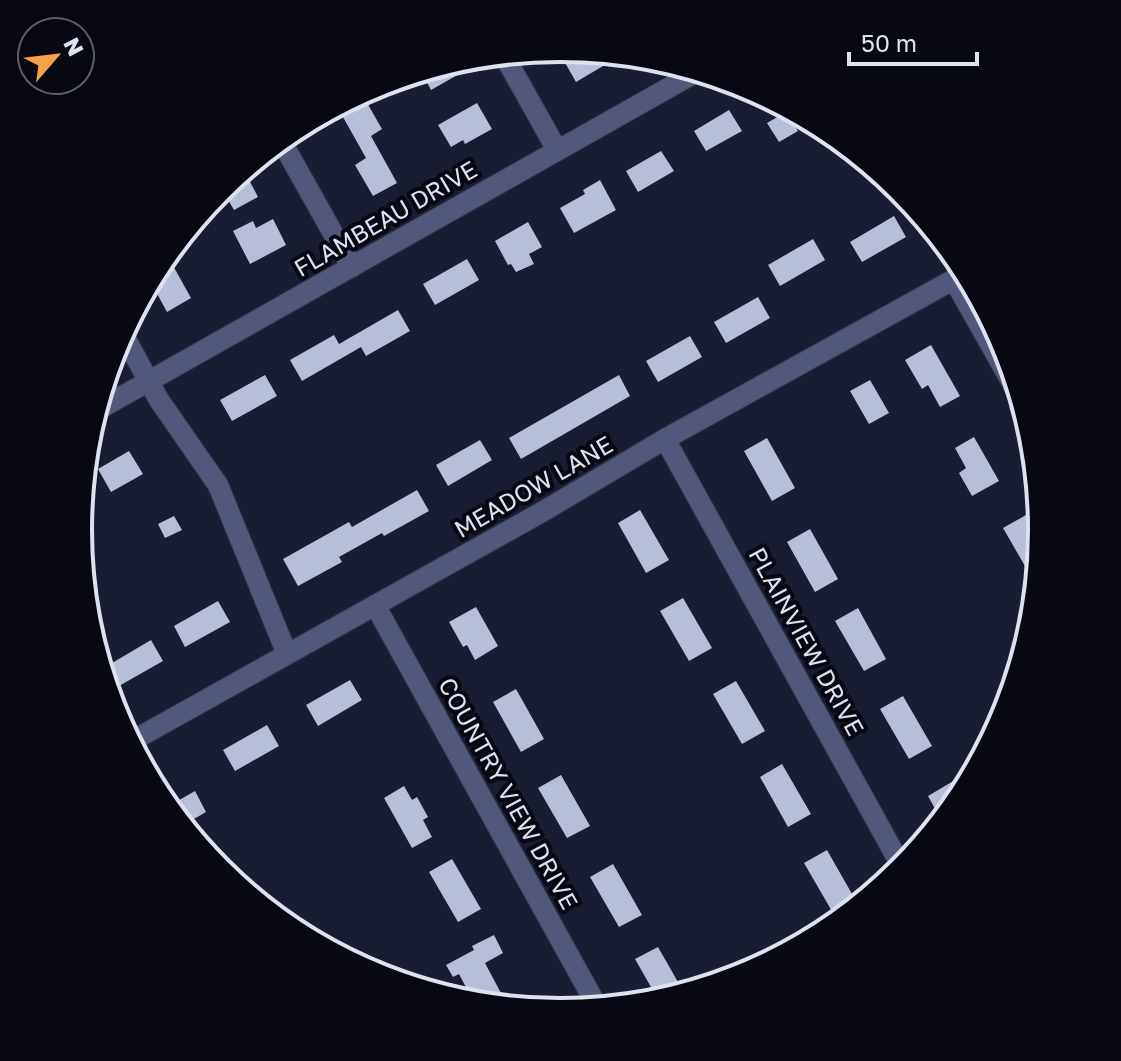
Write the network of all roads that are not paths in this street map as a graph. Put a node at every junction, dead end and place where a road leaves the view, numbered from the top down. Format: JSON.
{"nodes":[{"id":1,"x":509,"y":65,"type":"edge"},
{"id":2,"x":684,"y":79,"type":"edge"},
{"id":3,"x":557,"y":150,"type":"junction"},
{"id":4,"x":287,"y":151,"type":"edge"},
{"id":5,"x":352,"y":267,"type":"junction"},
{"id":6,"x":955,"y":279,"type":"edge"},
{"id":7,"x":130,"y":347,"type":"edge"},
{"id":8,"x":148,"y":381,"type":"junction"},
{"id":9,"x":110,"y":403,"type":"edge"},
{"id":10,"x":665,"y":439,"type":"junction"},
{"id":11,"x":375,"y":605,"type":"junction"},
{"id":12,"x":287,"y":654,"type":"junction"},
{"id":13,"x":139,"y":737,"type":"edge"},
{"id":14,"x":896,"y":857,"type":"edge"},
{"id":15,"x":592,"y":998,"type":"edge"}],
"edges":[{"from":1,"to":3,"type":"street"},
{"from":2,"to":3,"type":"street","name":"FLAMBEAU DRIVE"},
{"from":3,"to":5,"type":"street","name":"FLAMBEAU DRIVE"},
{"from":4,"to":5,"type":"street"},
{"from":5,"to":8,"type":"street","name":"FLAMBEAU DRIVE"},
{"from":6,"to":10,"type":"street","name":"MEADOW LANE"},
{"from":7,"to":8,"type":"street"},
{"from":8,"to":9,"type":"street","name":"FLAMBEAU DRIVE"},
{"from":8,"to":12,"type":"street"},
{"from":10,"to":11,"type":"street","name":"MEADOW LANE"},
{"from":10,"to":14,"type":"street","name":"PLAINVIEW DRIVE"},
{"from":11,"to":12,"type":"street","name":"MEADOW LANE"},
{"from":11,"to":15,"type":"street","name":"COUNTRY VIEW DRIVE"},
{"from":12,"to":13,"type":"street","name":"MEADOW LANE"}]}
